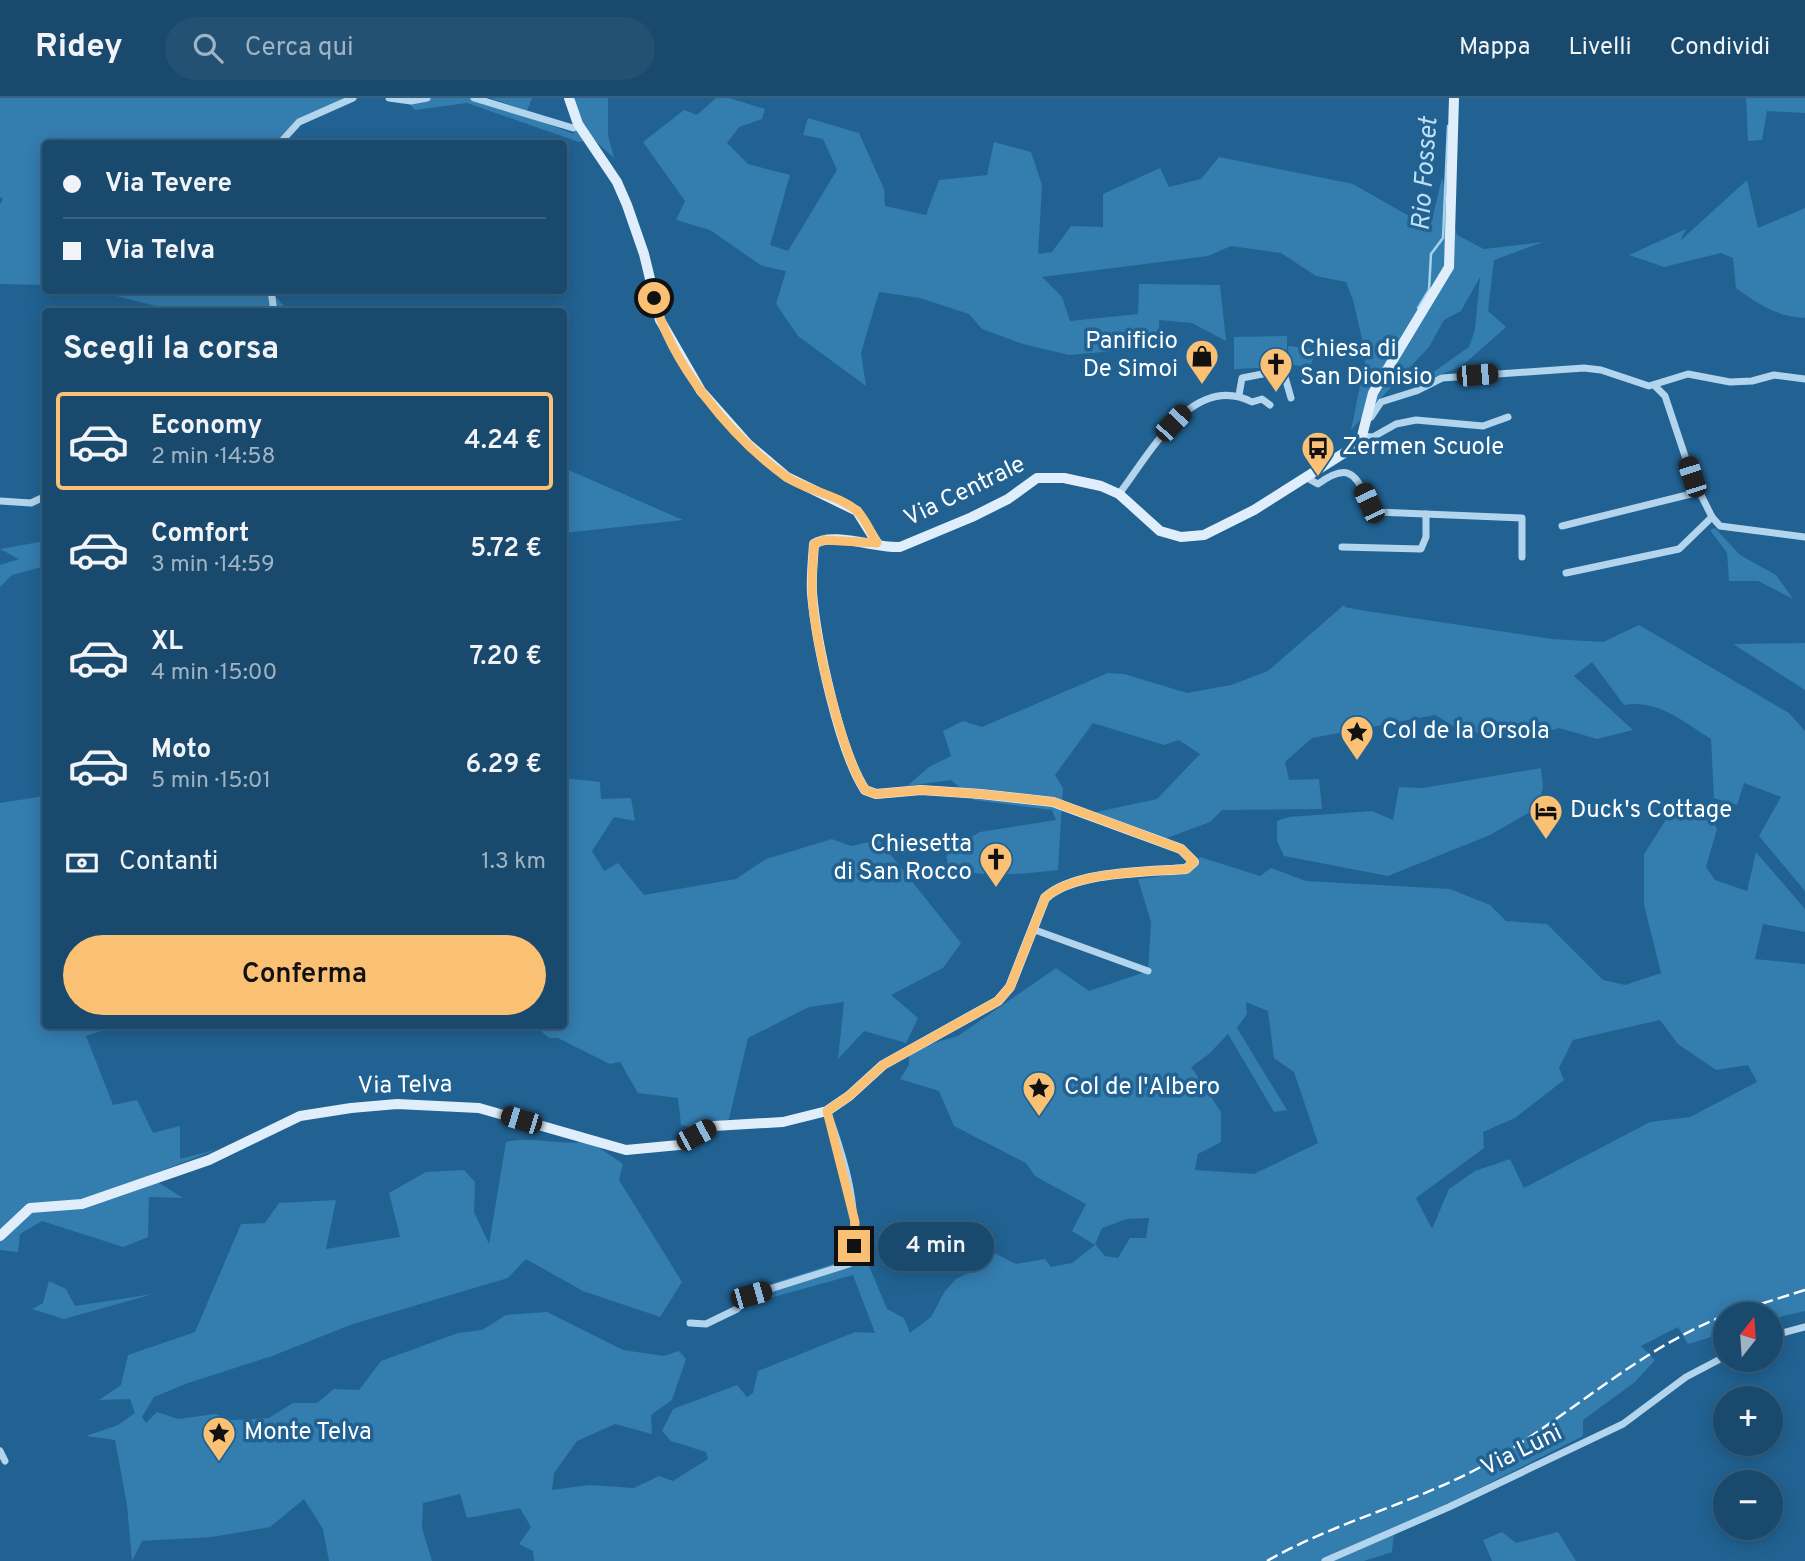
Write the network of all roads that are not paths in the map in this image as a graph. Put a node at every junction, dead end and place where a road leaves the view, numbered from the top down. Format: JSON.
{"nodes":[{"id":1,"x":352,"y":98,"type":"edge"},
{"id":2,"x":388,"y":98,"type":"edge"},
{"id":3,"x":427,"y":98,"type":"edge"},
{"id":4,"x":474,"y":98,"type":"edge"},
{"id":5,"x":569,"y":98,"type":"edge"},
{"id":6,"x":1454,"y":98,"type":"edge"},
{"id":7,"x":579,"y":126,"type":"junction"},
{"id":8,"x":283,"y":140,"type":"edge"},
{"id":9,"x":1805,"y":379,"type":"edge"},
{"id":10,"x":1656,"y":384,"type":"junction"},
{"id":11,"x":1239,"y":395,"type":"junction"},
{"id":12,"x":1291,"y":398,"type":"dead end"},
{"id":13,"x":1269,"y":405,"type":"dead end"},
{"id":14,"x":1508,"y":417,"type":"dead end"},
{"id":15,"x":1363,"y":431,"type":"junction"},
{"id":16,"x":1307,"y":478,"type":"junction"},
{"id":17,"x":1699,"y":492,"type":"junction"},
{"id":18,"x":1119,"y":494,"type":"junction"},
{"id":19,"x":42,"y":498,"type":"edge"},
{"id":20,"x":0,"y":502,"type":"edge"},
{"id":21,"x":1426,"y":514,"type":"junction"},
{"id":22,"x":1712,"y":517,"type":"junction"},
{"id":23,"x":1562,"y":526,"type":"dead end"},
{"id":24,"x":1805,"y":537,"type":"edge"},
{"id":25,"x":877,"y":543,"type":"junction"},
{"id":26,"x":1342,"y":547,"type":"dead end"},
{"id":27,"x":1522,"y":557,"type":"dead end"},
{"id":28,"x":1566,"y":573,"type":"dead end"},
{"id":29,"x":1035,"y":930,"type":"junction"},
{"id":30,"x":1148,"y":971,"type":"dead end"},
{"id":31,"x":827,"y":1111,"type":"junction"},
{"id":32,"x":0,"y":1236,"type":"edge"},
{"id":33,"x":690,"y":1323,"type":"dead end"},
{"id":34,"x":1805,"y":1327,"type":"edge"},
{"id":35,"x":1783,"y":1333,"type":"edge"},
{"id":36,"x":1713,"y":1363,"type":"edge"},
{"id":37,"x":0,"y":1451,"type":"edge"},
{"id":38,"x":5,"y":1461,"type":"dead end"},
{"id":39,"x":1325,"y":1561,"type":"edge"}],
"edges":[{"from":1,"to":8,"type":"street"},
{"from":2,"to":3,"type":"street"},
{"from":4,"to":7,"type":"street"},
{"from":5,"to":7,"type":"street"},
{"from":6,"to":15,"type":"street"},
{"from":7,"to":25,"type":"street"},
{"from":9,"to":10,"type":"street"},
{"from":10,"to":15,"type":"street"},
{"from":10,"to":17,"type":"street"},
{"from":11,"to":12,"type":"street"},
{"from":11,"to":13,"type":"street"},
{"from":11,"to":18,"type":"street"},
{"from":14,"to":15,"type":"street","name":"Via Centrale"},
{"from":15,"to":16,"type":"street","name":"Via Centrale"},
{"from":16,"to":18,"type":"street","name":"Via Centrale"},
{"from":16,"to":21,"type":"street"},
{"from":17,"to":22,"type":"street"},
{"from":17,"to":23,"type":"street"},
{"from":18,"to":25,"type":"street","name":"Via Centrale"},
{"from":19,"to":20,"type":"street"},
{"from":21,"to":26,"type":"street"},
{"from":21,"to":27,"type":"street"},
{"from":22,"to":24,"type":"street"},
{"from":22,"to":28,"type":"street"},
{"from":25,"to":29,"type":"street","name":"Via Telva"},
{"from":29,"to":30,"type":"street"},
{"from":29,"to":31,"type":"street","name":"Via Telva"},
{"from":31,"to":32,"type":"street","name":"Via Telva"},
{"from":31,"to":33,"type":"street"},
{"from":34,"to":35,"type":"street"},
{"from":36,"to":39,"type":"street","name":"Via Luni"},
{"from":37,"to":38,"type":"street"}]}
